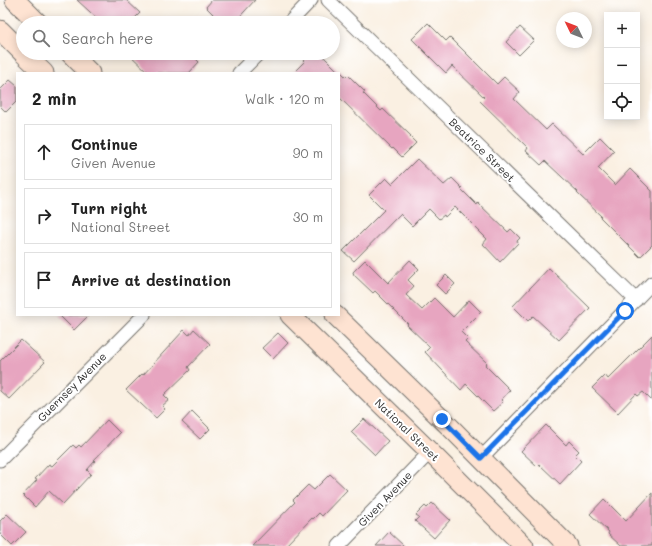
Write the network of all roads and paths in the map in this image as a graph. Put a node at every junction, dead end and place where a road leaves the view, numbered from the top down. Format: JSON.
{"nodes":[{"id":1,"x":15,"y":0,"type":"edge"},
{"id":2,"x":311,"y":0,"type":"edge"},
{"id":3,"x":328,"y":0,"type":"edge"},
{"id":4,"x":31,"y":16,"type":"edge"},
{"id":5,"x":296,"y":16,"type":"edge"},
{"id":6,"x":1,"y":34,"type":"edge"},
{"id":7,"x":16,"y":47,"type":"edge"},
{"id":8,"x":30,"y":60,"type":"edge"},
{"id":9,"x":77,"y":60,"type":"edge"},
{"id":10,"x":252,"y":60,"type":"edge"},
{"id":11,"x":43,"y":72,"type":"edge"},
{"id":12,"x":89,"y":72,"type":"edge"},
{"id":13,"x":240,"y":72,"type":"edge"},
{"id":14,"x":652,"y":283,"type":"edge"},
{"id":15,"x":636,"y":300,"type":"junction"},
{"id":16,"x":143,"y":316,"type":"edge"},
{"id":17,"x":291,"y":316,"type":"edge"},
{"id":18,"x":336,"y":316,"type":"edge"},
{"id":19,"x":430,"y":452,"type":"junction"},
{"id":20,"x":481,"y":458,"type":"junction"},
{"id":21,"x":0,"y":460,"type":"edge"},
{"id":22,"x":339,"y":546,"type":"edge"},
{"id":23,"x":524,"y":546,"type":"edge"},
{"id":24,"x":568,"y":546,"type":"edge"}],
"edges":[{"from":1,"to":4,"type":"main road"},
{"from":2,"to":5,"type":"street"},
{"from":3,"to":15,"type":"street","name":"Beatrice Street"},
{"from":6,"to":7,"type":"main road"},
{"from":8,"to":11,"type":"main road"},
{"from":9,"to":12,"type":"main road"},
{"from":10,"to":13,"type":"street"},
{"from":14,"to":15,"type":"street"},
{"from":15,"to":20,"type":"street"},
{"from":16,"to":21,"type":"street","name":"Guernsey Avenue"},
{"from":17,"to":19,"type":"main road","name":"National Street"},
{"from":18,"to":20,"type":"main road"},
{"from":19,"to":22,"type":"street","name":"Given Avenue"},
{"from":19,"to":23,"type":"main road","name":"National Street"},
{"from":20,"to":24,"type":"main road"}]}
